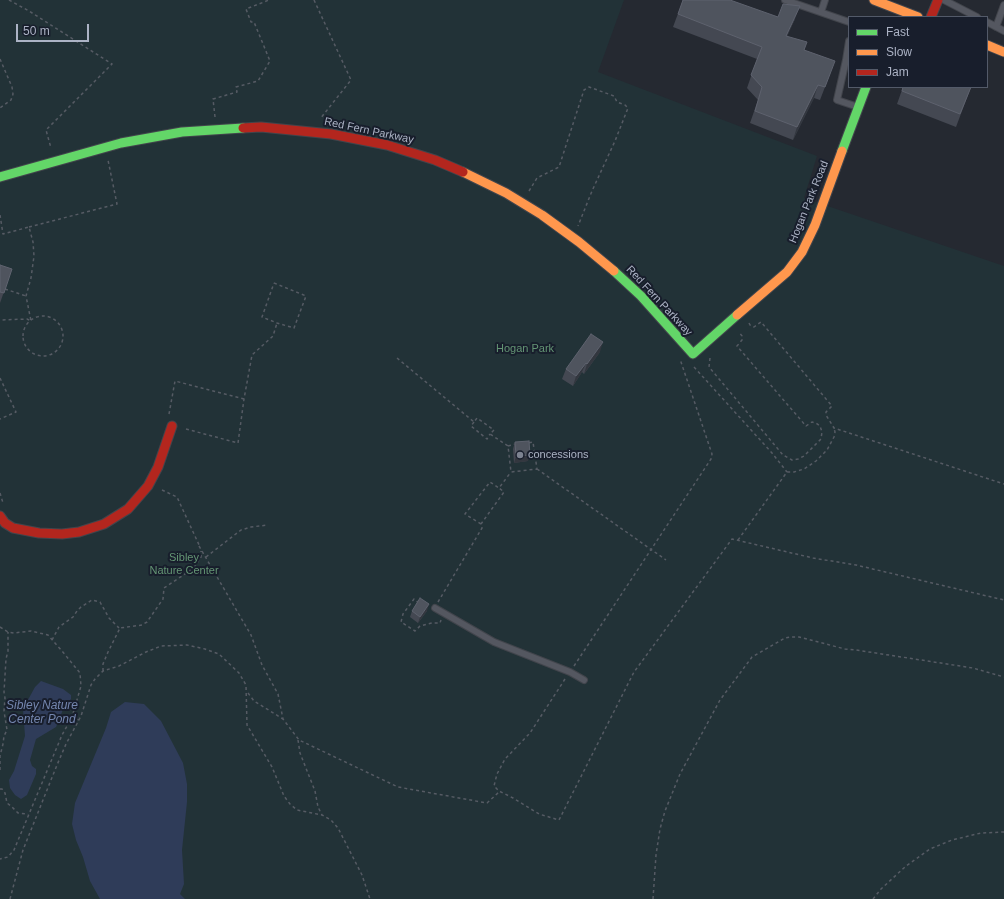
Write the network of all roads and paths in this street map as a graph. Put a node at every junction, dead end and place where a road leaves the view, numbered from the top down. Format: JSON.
{"nodes":[{"id":1,"x":9,"y":0,"type":"edge"},
{"id":2,"x":258,"y":0,"type":"edge"},
{"id":3,"x":269,"y":0,"type":"edge"},
{"id":4,"x":314,"y":0,"type":"edge"},
{"id":5,"x":785,"y":0,"type":"edge"},
{"id":6,"x":825,"y":0,"type":"edge"},
{"id":7,"x":874,"y":0,"type":"edge"},
{"id":8,"x":938,"y":0,"type":"edge"},
{"id":9,"x":944,"y":0,"type":"edge"},
{"id":10,"x":260,"y":4,"type":"junction"},
{"id":11,"x":1004,"y":4,"type":"edge"},
{"id":12,"x":821,"y":12,"type":"junction"},
{"id":13,"x":915,"y":16,"type":"edge"},
{"id":14,"x":931,"y":16,"type":"edge"},
{"id":15,"x":975,"y":16,"type":"edge"},
{"id":16,"x":848,"y":22,"type":"edge"},
{"id":17,"x":988,"y":23,"type":"edge"},
{"id":18,"x":996,"y":27,"type":"junction"},
{"id":19,"x":1004,"y":32,"type":"edge"},
{"id":20,"x":988,"y":45,"type":"edge"},
{"id":21,"x":1004,"y":52,"type":"edge"},
{"id":22,"x":0,"y":59,"type":"edge"},
{"id":23,"x":848,"y":60,"type":"edge"},
{"id":24,"x":866,"y":88,"type":"edge"},
{"id":25,"x":858,"y":107,"type":"junction"},
{"id":26,"x":0,"y":108,"type":"edge"},
{"id":27,"x":216,"y":118,"type":"dead end"},
{"id":28,"x":325,"y":121,"type":"dead end"},
{"id":29,"x":107,"y":155,"type":"dead end"},
{"id":30,"x":55,"y":162,"type":"junction"},
{"id":31,"x":0,"y":177,"type":"edge"},
{"id":32,"x":527,"y":194,"type":"dead end"},
{"id":33,"x":0,"y":215,"type":"edge"},
{"id":34,"x":29,"y":227,"type":"junction"},
{"id":35,"x":576,"y":227,"type":"dead end"},
{"id":36,"x":5,"y":289,"type":"edge"},
{"id":37,"x":26,"y":296,"type":"junction"},
{"id":38,"x":747,"y":319,"type":"dead end"},
{"id":39,"x":0,"y":320,"type":"edge"},
{"id":40,"x":31,"y":321,"type":"junction"},
{"id":41,"x":277,"y":323,"type":"joint"},
{"id":42,"x":738,"y":331,"type":"dead end"},
{"id":43,"x":693,"y":354,"type":"joint"},
{"id":44,"x":710,"y":356,"type":"dead end"},
{"id":45,"x":680,"y":357,"type":"dead end"},
{"id":46,"x":397,"y":358,"type":"dead end"},
{"id":47,"x":692,"y":365,"type":"dead end"},
{"id":48,"x":0,"y":378,"type":"edge"},
{"id":49,"x":244,"y":399,"type":"dead end"},
{"id":50,"x":0,"y":419,"type":"edge"},
{"id":51,"x":170,"y":422,"type":"joint"},
{"id":52,"x":474,"y":422,"type":"junction"},
{"id":53,"x":834,"y":428,"type":"junction"},
{"id":54,"x":490,"y":434,"type":"junction"},
{"id":55,"x":527,"y":443,"type":"edge"},
{"id":56,"x":520,"y":444,"type":"edge"},
{"id":57,"x":508,"y":446,"type":"junction"},
{"id":58,"x":537,"y":468,"type":"junction"},
{"id":59,"x":511,"y":472,"type":"junction"},
{"id":60,"x":787,"y":472,"type":"junction"},
{"id":61,"x":1004,"y":484,"type":"edge"},
{"id":62,"x":158,"y":488,"type":"dead end"},
{"id":63,"x":499,"y":488,"type":"junction"},
{"id":64,"x":0,"y":493,"type":"edge"},
{"id":65,"x":4,"y":504,"type":"dead end"},
{"id":66,"x":0,"y":516,"type":"edge"},
{"id":67,"x":481,"y":524,"type":"junction"},
{"id":68,"x":268,"y":525,"type":"dead end"},
{"id":69,"x":738,"y":540,"type":"junction"},
{"id":70,"x":199,"y":546,"type":"junction"},
{"id":71,"x":651,"y":550,"type":"junction"},
{"id":72,"x":206,"y":557,"type":"junction"},
{"id":73,"x":666,"y":560,"type":"dead end"},
{"id":74,"x":1004,"y":600,"type":"edge"},
{"id":75,"x":419,"y":603,"type":"edge"},
{"id":76,"x":435,"y":608,"type":"junction"},
{"id":77,"x":0,"y":627,"type":"edge"},
{"id":78,"x":120,"y":628,"type":"junction"},
{"id":79,"x":8,"y":632,"type":"junction"},
{"id":80,"x":52,"y":640,"type":"junction"},
{"id":81,"x":103,"y":672,"type":"junction"},
{"id":82,"x":570,"y":672,"type":"junction"},
{"id":83,"x":1004,"y":676,"type":"edge"},
{"id":84,"x":584,"y":680,"type":"dead end"},
{"id":85,"x":248,"y":692,"type":"junction"},
{"id":86,"x":72,"y":717,"type":"junction"},
{"id":87,"x":283,"y":719,"type":"junction"},
{"id":88,"x":79,"y":720,"type":"junction"},
{"id":89,"x":0,"y":759,"type":"edge"},
{"id":90,"x":0,"y":770,"type":"edge"},
{"id":91,"x":0,"y":789,"type":"edge"},
{"id":92,"x":499,"y":791,"type":"junction"},
{"id":93,"x":29,"y":814,"type":"junction"},
{"id":94,"x":322,"y":815,"type":"junction"},
{"id":95,"x":1004,"y":832,"type":"edge"},
{"id":96,"x":0,"y":860,"type":"edge"},
{"id":97,"x":10,"y":899,"type":"edge"},
{"id":98,"x":370,"y":899,"type":"edge"},
{"id":99,"x":652,"y":899,"type":"edge"},
{"id":100,"x":873,"y":899,"type":"edge"}],
"edges":[{"from":1,"to":30,"type":"path"},
{"from":2,"to":10,"type":"path"},
{"from":3,"to":10,"type":"path"},
{"from":4,"to":28,"type":"path"},
{"from":5,"to":12,"type":"lane"},
{"from":6,"to":12,"type":"lane"},
{"from":7,"to":13,"type":"street"},
{"from":8,"to":14,"type":"street"},
{"from":9,"to":15,"type":"lane"},
{"from":10,"to":27,"type":"path"},
{"from":11,"to":18,"type":"lane"},
{"from":12,"to":16,"type":"lane"},
{"from":17,"to":18,"type":"lane"},
{"from":18,"to":19,"type":"lane"},
{"from":20,"to":21,"type":"street"},
{"from":22,"to":26,"type":"path"},
{"from":23,"to":25,"type":"lane"},
{"from":24,"to":25,"type":"street","name":"Hogan Park Road"},
{"from":25,"to":43,"type":"street","name":"Hogan Park Road"},
{"from":29,"to":34,"type":"path"},
{"from":30,"to":31,"type":"street","name":"Red Fern Parkway"},
{"from":30,"to":43,"type":"street","name":"Red Fern Parkway"},
{"from":32,"to":35,"type":"path"},
{"from":33,"to":34,"type":"path"},
{"from":34,"to":37,"type":"path"},
{"from":36,"to":37,"type":"path"},
{"from":37,"to":40,"type":"path"},
{"from":38,"to":53,"type":"path"},
{"from":39,"to":40,"type":"path"},
{"from":40,"to":40,"type":"path"},
{"from":41,"to":41,"type":"path"},
{"from":42,"to":44,"type":"path"},
{"from":45,"to":71,"type":"path"},
{"from":46,"to":52,"type":"path"},
{"from":47,"to":60,"type":"path"},
{"from":48,"to":50,"type":"path"},
{"from":49,"to":51,"type":"path"},
{"from":51,"to":66,"type":"street"},
{"from":52,"to":54,"type":"path"},
{"from":52,"to":54,"type":"path"},
{"from":53,"to":60,"type":"path"},
{"from":53,"to":61,"type":"path"},
{"from":54,"to":57,"type":"path"},
{"from":55,"to":58,"type":"path"},
{"from":56,"to":57,"type":"path"},
{"from":57,"to":59,"type":"path"},
{"from":58,"to":59,"type":"path"},
{"from":58,"to":71,"type":"path"},
{"from":59,"to":63,"type":"path"},
{"from":60,"to":69,"type":"path"},
{"from":62,"to":70,"type":"path"},
{"from":63,"to":67,"type":"path"},
{"from":63,"to":67,"type":"path"},
{"from":64,"to":65,"type":"path"},
{"from":67,"to":76,"type":"path"},
{"from":68,"to":72,"type":"path"},
{"from":69,"to":74,"type":"path"},
{"from":69,"to":92,"type":"path"},
{"from":70,"to":72,"type":"path"},
{"from":70,"to":78,"type":"path"},
{"from":71,"to":73,"type":"path"},
{"from":71,"to":82,"type":"path"},
{"from":72,"to":87,"type":"path"},
{"from":75,"to":76,"type":"path"},
{"from":76,"to":82,"type":"lane"},
{"from":77,"to":79,"type":"path"},
{"from":78,"to":80,"type":"path"},
{"from":78,"to":81,"type":"path"},
{"from":79,"to":80,"type":"path"},
{"from":79,"to":89,"type":"path"},
{"from":80,"to":86,"type":"path"},
{"from":81,"to":85,"type":"path"},
{"from":81,"to":88,"type":"path"},
{"from":82,"to":84,"type":"lane"},
{"from":82,"to":92,"type":"path"},
{"from":83,"to":99,"type":"path"},
{"from":85,"to":87,"type":"path"},
{"from":85,"to":94,"type":"path"},
{"from":86,"to":88,"type":"path"},
{"from":86,"to":93,"type":"path"},
{"from":87,"to":92,"type":"path"},
{"from":87,"to":94,"type":"path"},
{"from":88,"to":97,"type":"path"},
{"from":89,"to":90,"type":"path"},
{"from":91,"to":93,"type":"path"},
{"from":93,"to":96,"type":"path"},
{"from":94,"to":98,"type":"path"},
{"from":95,"to":100,"type":"path"}]}
